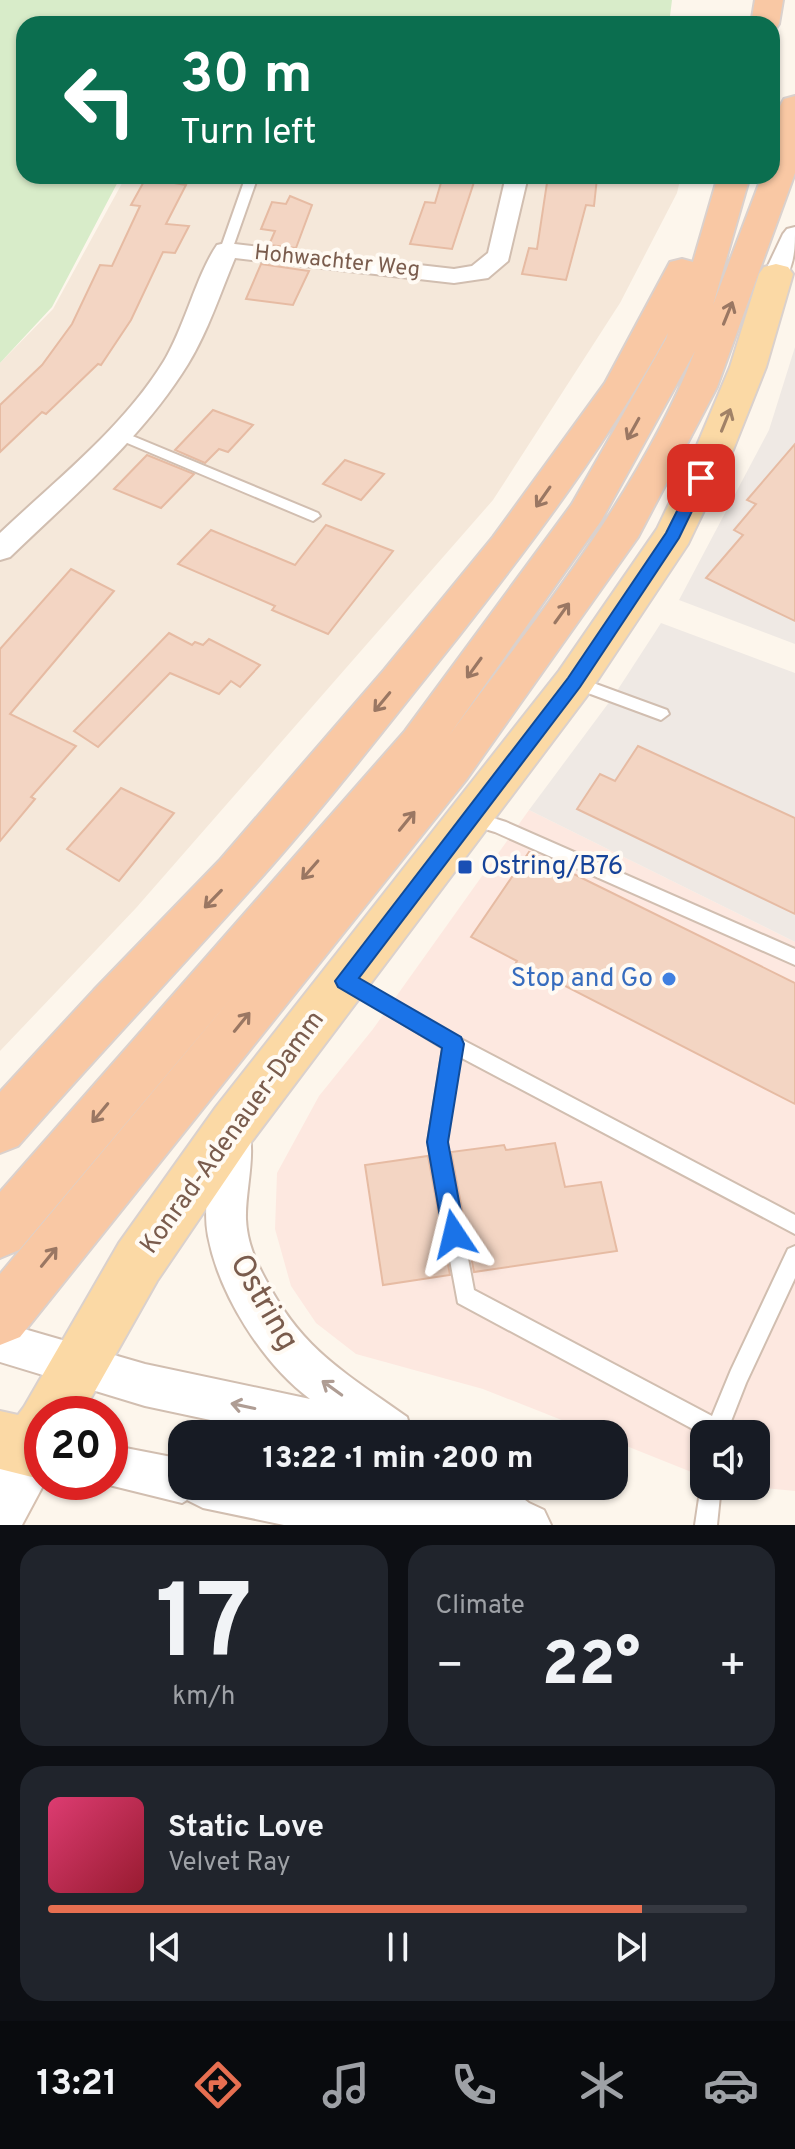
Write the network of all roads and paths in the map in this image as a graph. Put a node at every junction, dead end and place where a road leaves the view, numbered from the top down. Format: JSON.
{"nodes":[{"id":1,"x":795,"y":105,"type":"edge"},
{"id":2,"x":780,"y":171,"type":"edge"},
{"id":3,"x":249,"y":184,"type":"edge"},
{"id":4,"x":515,"y":184,"type":"edge"},
{"id":5,"x":712,"y":184,"type":"edge"},
{"id":6,"x":732,"y":184,"type":"edge"},
{"id":7,"x":775,"y":184,"type":"edge"},
{"id":8,"x":779,"y":184,"type":"edge"},
{"id":9,"x":795,"y":234,"type":"edge"},
{"id":10,"x":226,"y":250,"type":"junction"},
{"id":11,"x":776,"y":274,"type":"junction"},
{"id":12,"x":118,"y":434,"type":"junction"},
{"id":13,"x":313,"y":516,"type":"dead end"},
{"id":14,"x":0,"y":550,"type":"edge"},
{"id":15,"x":574,"y":682,"type":"junction"},
{"id":16,"x":661,"y":714,"type":"dead end"},
{"id":17,"x":470,"y":818,"type":"junction"},
{"id":18,"x":795,"y":957,"type":"edge"},
{"id":19,"x":345,"y":981,"type":"junction"},
{"id":20,"x":453,"y":1044,"type":"junction"},
{"id":21,"x":172,"y":1068,"type":"junction"},
{"id":22,"x":234,"y":1124,"type":"junction"},
{"id":23,"x":0,"y":1129,"type":"edge"},
{"id":24,"x":795,"y":1225,"type":"edge"},
{"id":25,"x":0,"y":1232,"type":"edge"},
{"id":26,"x":795,"y":1256,"type":"edge"},
{"id":27,"x":28,"y":1345,"type":"edge"},
{"id":28,"x":31,"y":1396,"type":"edge"},
{"id":29,"x":308,"y":1420,"type":"edge"},
{"id":30,"x":376,"y":1420,"type":"edge"},
{"id":31,"x":694,"y":1420,"type":"edge"},
{"id":32,"x":721,"y":1420,"type":"edge"},
{"id":33,"x":24,"y":1455,"type":"edge"},
{"id":34,"x":128,"y":1470,"type":"edge"},
{"id":35,"x":168,"y":1478,"type":"edge"},
{"id":36,"x":268,"y":1500,"type":"edge"},
{"id":37,"x":492,"y":1500,"type":"edge"},
{"id":38,"x":709,"y":1500,"type":"edge"},
{"id":39,"x":0,"y":1505,"type":"edge"},
{"id":40,"x":525,"y":1524,"type":"edge"},
{"id":41,"x":706,"y":1525,"type":"edge"}],
"edges":[{"from":1,"to":2,"type":"highway"},
{"from":3,"to":10,"type":"lane"},
{"from":4,"to":10,"type":"street","name":"Hohwachter Weg"},
{"from":5,"to":23,"type":"highway","one_way":true},
{"from":6,"to":21,"type":"highway","one_way":true},
{"from":21,"to":7,"type":"highway","one_way":true},
{"from":8,"to":11,"type":"highway"},
{"from":9,"to":11,"type":"street"},
{"from":10,"to":12,"type":"street","name":"Hohwachter Weg"},
{"from":15,"to":11,"type":"main road","name":"Konrad-Adenauer-Damm","one_way":true},
{"from":12,"to":13,"type":"lane"},
{"from":12,"to":14,"type":"street","name":"Hohwachter Weg"},
{"from":15,"to":16,"type":"lane"},
{"from":15,"to":17,"type":"main road","name":"Konrad-Adenauer-Damm"},
{"from":17,"to":18,"type":"lane"},
{"from":17,"to":19,"type":"main road","name":"Konrad-Adenauer-Damm"},
{"from":19,"to":20,"type":"lane"},
{"from":19,"to":22,"type":"main road","name":"Konrad-Adenauer-Damm"},
{"from":20,"to":24,"type":"lane"},
{"from":20,"to":31,"type":"lane"},
{"from":21,"to":25,"type":"highway","one_way":true},
{"from":27,"to":21,"type":"highway","one_way":true},
{"from":22,"to":27,"type":"main road","name":"Konrad-Adenauer-Damm"},
{"from":30,"to":22,"type":"street","name":"Ostring","one_way":true},
{"from":26,"to":32,"type":"lane"},
{"from":27,"to":28,"type":"main road","name":"Konrad-Adenauer-Damm"},
{"from":29,"to":27,"type":"street","one_way":true},
{"from":33,"to":39,"type":"main road"},
{"from":34,"to":35,"type":"street"},
{"from":36,"to":40,"type":"street"},
{"from":37,"to":40,"type":"street"},
{"from":38,"to":41,"type":"lane"}]}
